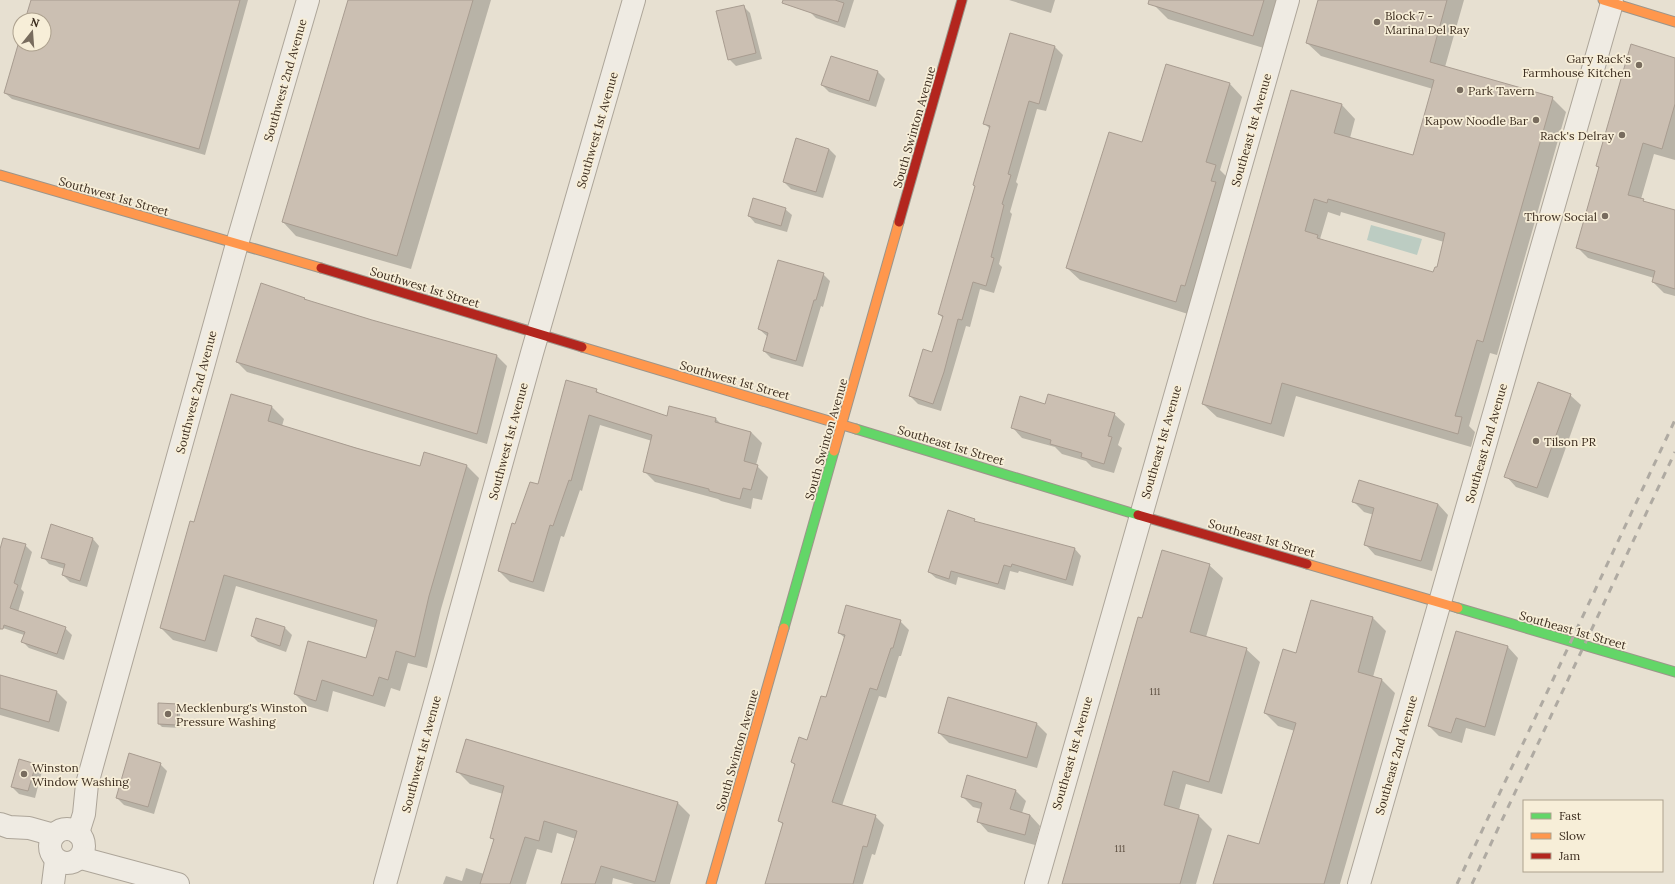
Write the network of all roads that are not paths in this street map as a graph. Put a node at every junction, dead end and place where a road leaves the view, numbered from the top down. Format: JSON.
{"nodes":[{"id":1,"x":308,"y":0,"type":"edge"},
{"id":2,"x":634,"y":0,"type":"edge"},
{"id":3,"x":962,"y":0,"type":"edge"},
{"id":4,"x":1288,"y":0,"type":"edge"},
{"id":5,"x":1610,"y":1,"type":"edge"},
{"id":6,"x":1675,"y":22,"type":"edge"},
{"id":7,"x":0,"y":175,"type":"edge"},
{"id":8,"x":237,"y":244,"type":"junction"},
{"id":9,"x":538,"y":333,"type":"junction"},
{"id":10,"x":842,"y":424,"type":"junction"},
{"id":11,"x":1140,"y":515,"type":"junction"},
{"id":12,"x":1440,"y":603,"type":"junction"},
{"id":13,"x":1675,"y":672,"type":"edge"},
{"id":14,"x":4,"y":826,"type":"edge"},
{"id":15,"x":67,"y":846,"type":"junction"},
{"id":16,"x":53,"y":884,"type":"edge"},
{"id":17,"x":59,"y":884,"type":"edge"},
{"id":18,"x":178,"y":884,"type":"edge"},
{"id":19,"x":385,"y":884,"type":"edge"},
{"id":20,"x":711,"y":884,"type":"edge"},
{"id":21,"x":1036,"y":884,"type":"edge"},
{"id":22,"x":1359,"y":884,"type":"edge"}],
"edges":[{"from":1,"to":8,"type":"street","name":"Southwest 2nd Avenue"},
{"from":2,"to":9,"type":"street","name":"Southwest 1st Avenue"},
{"from":3,"to":10,"type":"street","name":"South Swinton Avenue"},
{"from":4,"to":11,"type":"street","name":"Southeast 1st Avenue"},
{"from":5,"to":6,"type":"street"},
{"from":5,"to":12,"type":"street","name":"Southeast 2nd Avenue"},
{"from":7,"to":8,"type":"street","name":"Southwest 1st Street"},
{"from":8,"to":9,"type":"street","name":"Southwest 1st Street"},
{"from":8,"to":15,"type":"street","name":"Southwest 2nd Avenue"},
{"from":9,"to":10,"type":"street","name":"Southwest 1st Street"},
{"from":9,"to":19,"type":"street","name":"Southwest 1st Avenue"},
{"from":10,"to":11,"type":"street","name":"Southeast 1st Street"},
{"from":10,"to":20,"type":"street","name":"South Swinton Avenue"},
{"from":11,"to":12,"type":"street","name":"Southeast 1st Street"},
{"from":11,"to":21,"type":"street","name":"Southeast 1st Avenue"},
{"from":12,"to":13,"type":"street","name":"Southeast 1st Street"},
{"from":12,"to":22,"type":"street","name":"Southeast 2nd Avenue"},
{"from":14,"to":15,"type":"street"},
{"from":15,"to":16,"type":"street","name":"Southwest 2nd Avenue"},
{"from":15,"to":17,"type":"street","name":"Southwest 2nd Avenue"},
{"from":15,"to":18,"type":"street"}]}
